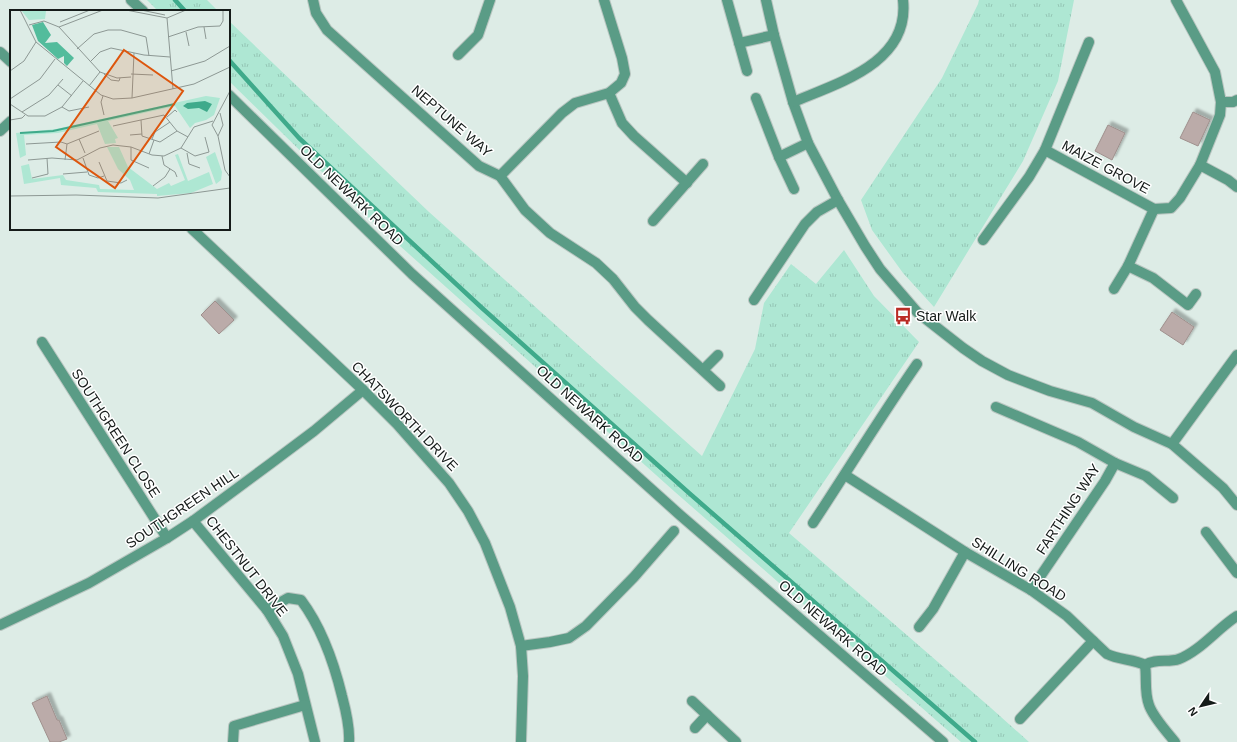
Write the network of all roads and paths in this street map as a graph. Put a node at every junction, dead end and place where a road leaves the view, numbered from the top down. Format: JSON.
{"nodes":[{"id":1,"x":132,"y":0,"type":"edge"},
{"id":2,"x":313,"y":0,"type":"edge"},
{"id":3,"x":490,"y":0,"type":"edge"},
{"id":4,"x":604,"y":0,"type":"edge"},
{"id":5,"x":727,"y":0,"type":"edge"},
{"id":6,"x":766,"y":0,"type":"edge"},
{"id":7,"x":903,"y":0,"type":"edge"},
{"id":8,"x":1176,"y":0,"type":"edge"},
{"id":9,"x":142,"y":10,"type":"edge"},
{"id":10,"x":774,"y":35,"type":"junction"},
{"id":11,"x":1089,"y":42,"type":"dead end"},
{"id":12,"x":739,"y":43,"type":"junction"},
{"id":13,"x":0,"y":52,"type":"edge"},
{"id":14,"x":458,"y":56,"type":"dead end"},
{"id":15,"x":10,"y":61,"type":"edge"},
{"id":16,"x":747,"y":71,"type":"dead end"},
{"id":17,"x":609,"y":93,"type":"junction"},
{"id":18,"x":230,"y":96,"type":"edge"},
{"id":19,"x":756,"y":98,"type":"dead end"},
{"id":20,"x":1237,"y":100,"type":"edge"},
{"id":21,"x":793,"y":102,"type":"junction"},
{"id":22,"x":1221,"y":102,"type":"junction"},
{"id":23,"x":10,"y":122,"type":"edge"},
{"id":24,"x":0,"y":131,"type":"edge"},
{"id":25,"x":808,"y":143,"type":"junction"},
{"id":26,"x":1045,"y":150,"type":"junction"},
{"id":27,"x":779,"y":157,"type":"junction"},
{"id":28,"x":703,"y":164,"type":"dead end"},
{"id":29,"x":1200,"y":165,"type":"junction"},
{"id":30,"x":500,"y":176,"type":"junction"},
{"id":31,"x":687,"y":183,"type":"junction"},
{"id":32,"x":1237,"y":188,"type":"edge"},
{"id":33,"x":794,"y":189,"type":"dead end"},
{"id":34,"x":838,"y":200,"type":"junction"},
{"id":35,"x":1154,"y":209,"type":"junction"},
{"id":36,"x":653,"y":221,"type":"dead end"},
{"id":37,"x":193,"y":230,"type":"edge"},
{"id":38,"x":983,"y":240,"type":"dead end"},
{"id":39,"x":1128,"y":266,"type":"junction"},
{"id":40,"x":1114,"y":289,"type":"dead end"},
{"id":41,"x":1196,"y":294,"type":"dead end"},
{"id":42,"x":754,"y":300,"type":"dead end"},
{"id":43,"x":42,"y":342,"type":"dead end"},
{"id":44,"x":718,"y":355,"type":"dead end"},
{"id":45,"x":1237,"y":355,"type":"edge"},
{"id":46,"x":917,"y":364,"type":"dead end"},
{"id":47,"x":703,"y":370,"type":"junction"},
{"id":48,"x":720,"y":386,"type":"dead end"},
{"id":49,"x":363,"y":390,"type":"junction"},
{"id":50,"x":996,"y":407,"type":"dead end"},
{"id":51,"x":1172,"y":444,"type":"junction"},
{"id":52,"x":1115,"y":463,"type":"junction"},
{"id":53,"x":845,"y":475,"type":"junction"},
{"id":54,"x":1172,"y":498,"type":"dead end"},
{"id":55,"x":1237,"y":505,"type":"edge"},
{"id":56,"x":193,"y":521,"type":"junction"},
{"id":57,"x":813,"y":523,"type":"dead end"},
{"id":58,"x":674,"y":531,"type":"dead end"},
{"id":59,"x":1206,"y":532,"type":"dead end"},
{"id":60,"x":167,"y":538,"type":"junction"},
{"id":61,"x":965,"y":552,"type":"junction"},
{"id":62,"x":1237,"y":572,"type":"edge"},
{"id":63,"x":1031,"y":590,"type":"junction"},
{"id":64,"x":267,"y":610,"type":"junction"},
{"id":65,"x":1237,"y":616,"type":"edge"},
{"id":66,"x":0,"y":625,"type":"edge"},
{"id":67,"x":919,"y":627,"type":"dead end"},
{"id":68,"x":1093,"y":641,"type":"junction"},
{"id":69,"x":521,"y":646,"type":"junction"},
{"id":70,"x":1145,"y":664,"type":"junction"},
{"id":71,"x":692,"y":701,"type":"dead end"},
{"id":72,"x":305,"y":705,"type":"junction"},
{"id":73,"x":707,"y":716,"type":"junction"},
{"id":74,"x":1020,"y":719,"type":"dead end"},
{"id":75,"x":695,"y":728,"type":"dead end"},
{"id":76,"x":233,"y":742,"type":"edge"},
{"id":77,"x":316,"y":742,"type":"edge"},
{"id":78,"x":349,"y":742,"type":"edge"},
{"id":79,"x":521,"y":742,"type":"edge"},
{"id":80,"x":736,"y":742,"type":"edge"},
{"id":81,"x":943,"y":742,"type":"edge"},
{"id":82,"x":1174,"y":742,"type":"edge"}],
"edges":[{"from":1,"to":9,"type":"street"},
{"from":2,"to":30,"type":"street","name":"NEPTUNE WAY"},
{"from":3,"to":14,"type":"street"},
{"from":4,"to":17,"type":"street"},
{"from":5,"to":12,"type":"street"},
{"from":6,"to":10,"type":"street"},
{"from":7,"to":21,"type":"street"},
{"from":8,"to":22,"type":"street"},
{"from":10,"to":12,"type":"street"},
{"from":10,"to":21,"type":"street"},
{"from":11,"to":26,"type":"street","name":"MAIZE GROVE"},
{"from":12,"to":16,"type":"street"},
{"from":13,"to":15,"type":"street"},
{"from":17,"to":30,"type":"street"},
{"from":17,"to":31,"type":"street"},
{"from":18,"to":81,"type":"street","name":"OLD NEWARK ROAD"},
{"from":19,"to":27,"type":"street"},
{"from":20,"to":22,"type":"street"},
{"from":21,"to":25,"type":"street"},
{"from":22,"to":29,"type":"street"},
{"from":23,"to":24,"type":"street"},
{"from":25,"to":27,"type":"street"},
{"from":25,"to":34,"type":"street"},
{"from":26,"to":35,"type":"street","name":"MAIZE GROVE"},
{"from":26,"to":38,"type":"street","name":"MAIZE GROVE"},
{"from":27,"to":33,"type":"street"},
{"from":28,"to":31,"type":"street"},
{"from":29,"to":32,"type":"street"},
{"from":29,"to":35,"type":"street"},
{"from":30,"to":47,"type":"street","name":"NEPTUNE WAY"},
{"from":31,"to":36,"type":"street"},
{"from":34,"to":42,"type":"street"},
{"from":34,"to":51,"type":"street"},
{"from":35,"to":39,"type":"street"},
{"from":37,"to":49,"type":"street","name":"CHATSWORTH DRIVE"},
{"from":39,"to":40,"type":"street"},
{"from":39,"to":41,"type":"street"},
{"from":43,"to":60,"type":"street","name":"SOUTHGREEN CLOSE"},
{"from":44,"to":47,"type":"street"},
{"from":45,"to":51,"type":"street"},
{"from":46,"to":53,"type":"street"},
{"from":47,"to":48,"type":"street","name":"NEPTUNE WAY"},
{"from":49,"to":56,"type":"street","name":"SOUTHGREEN HILL"},
{"from":49,"to":69,"type":"street","name":"CHATSWORTH DRIVE"},
{"from":50,"to":52,"type":"street"},
{"from":51,"to":55,"type":"street"},
{"from":52,"to":54,"type":"street"},
{"from":52,"to":63,"type":"street","name":"FARTHING WAY"},
{"from":53,"to":57,"type":"street"},
{"from":53,"to":61,"type":"street","name":"SHILLING ROAD"},
{"from":56,"to":60,"type":"street","name":"SOUTHGREEN HILL"},
{"from":56,"to":64,"type":"street","name":"CHESTNUT DRIVE"},
{"from":58,"to":69,"type":"street"},
{"from":59,"to":62,"type":"street"},
{"from":60,"to":66,"type":"street","name":"SOUTHGREEN HILL"},
{"from":61,"to":63,"type":"street","name":"SHILLING ROAD"},
{"from":61,"to":67,"type":"street"},
{"from":63,"to":68,"type":"street","name":"SHILLING ROAD"},
{"from":64,"to":72,"type":"street","name":"CHESTNUT DRIVE"},
{"from":64,"to":78,"type":"street"},
{"from":65,"to":70,"type":"street"},
{"from":68,"to":70,"type":"street","name":"SHILLING ROAD"},
{"from":68,"to":74,"type":"street"},
{"from":69,"to":79,"type":"street","name":"CHATSWORTH DRIVE"},
{"from":70,"to":82,"type":"street"},
{"from":71,"to":73,"type":"street"},
{"from":72,"to":76,"type":"street"},
{"from":72,"to":77,"type":"street","name":"CHESTNUT DRIVE"},
{"from":73,"to":75,"type":"street"},
{"from":73,"to":80,"type":"street"}]}
